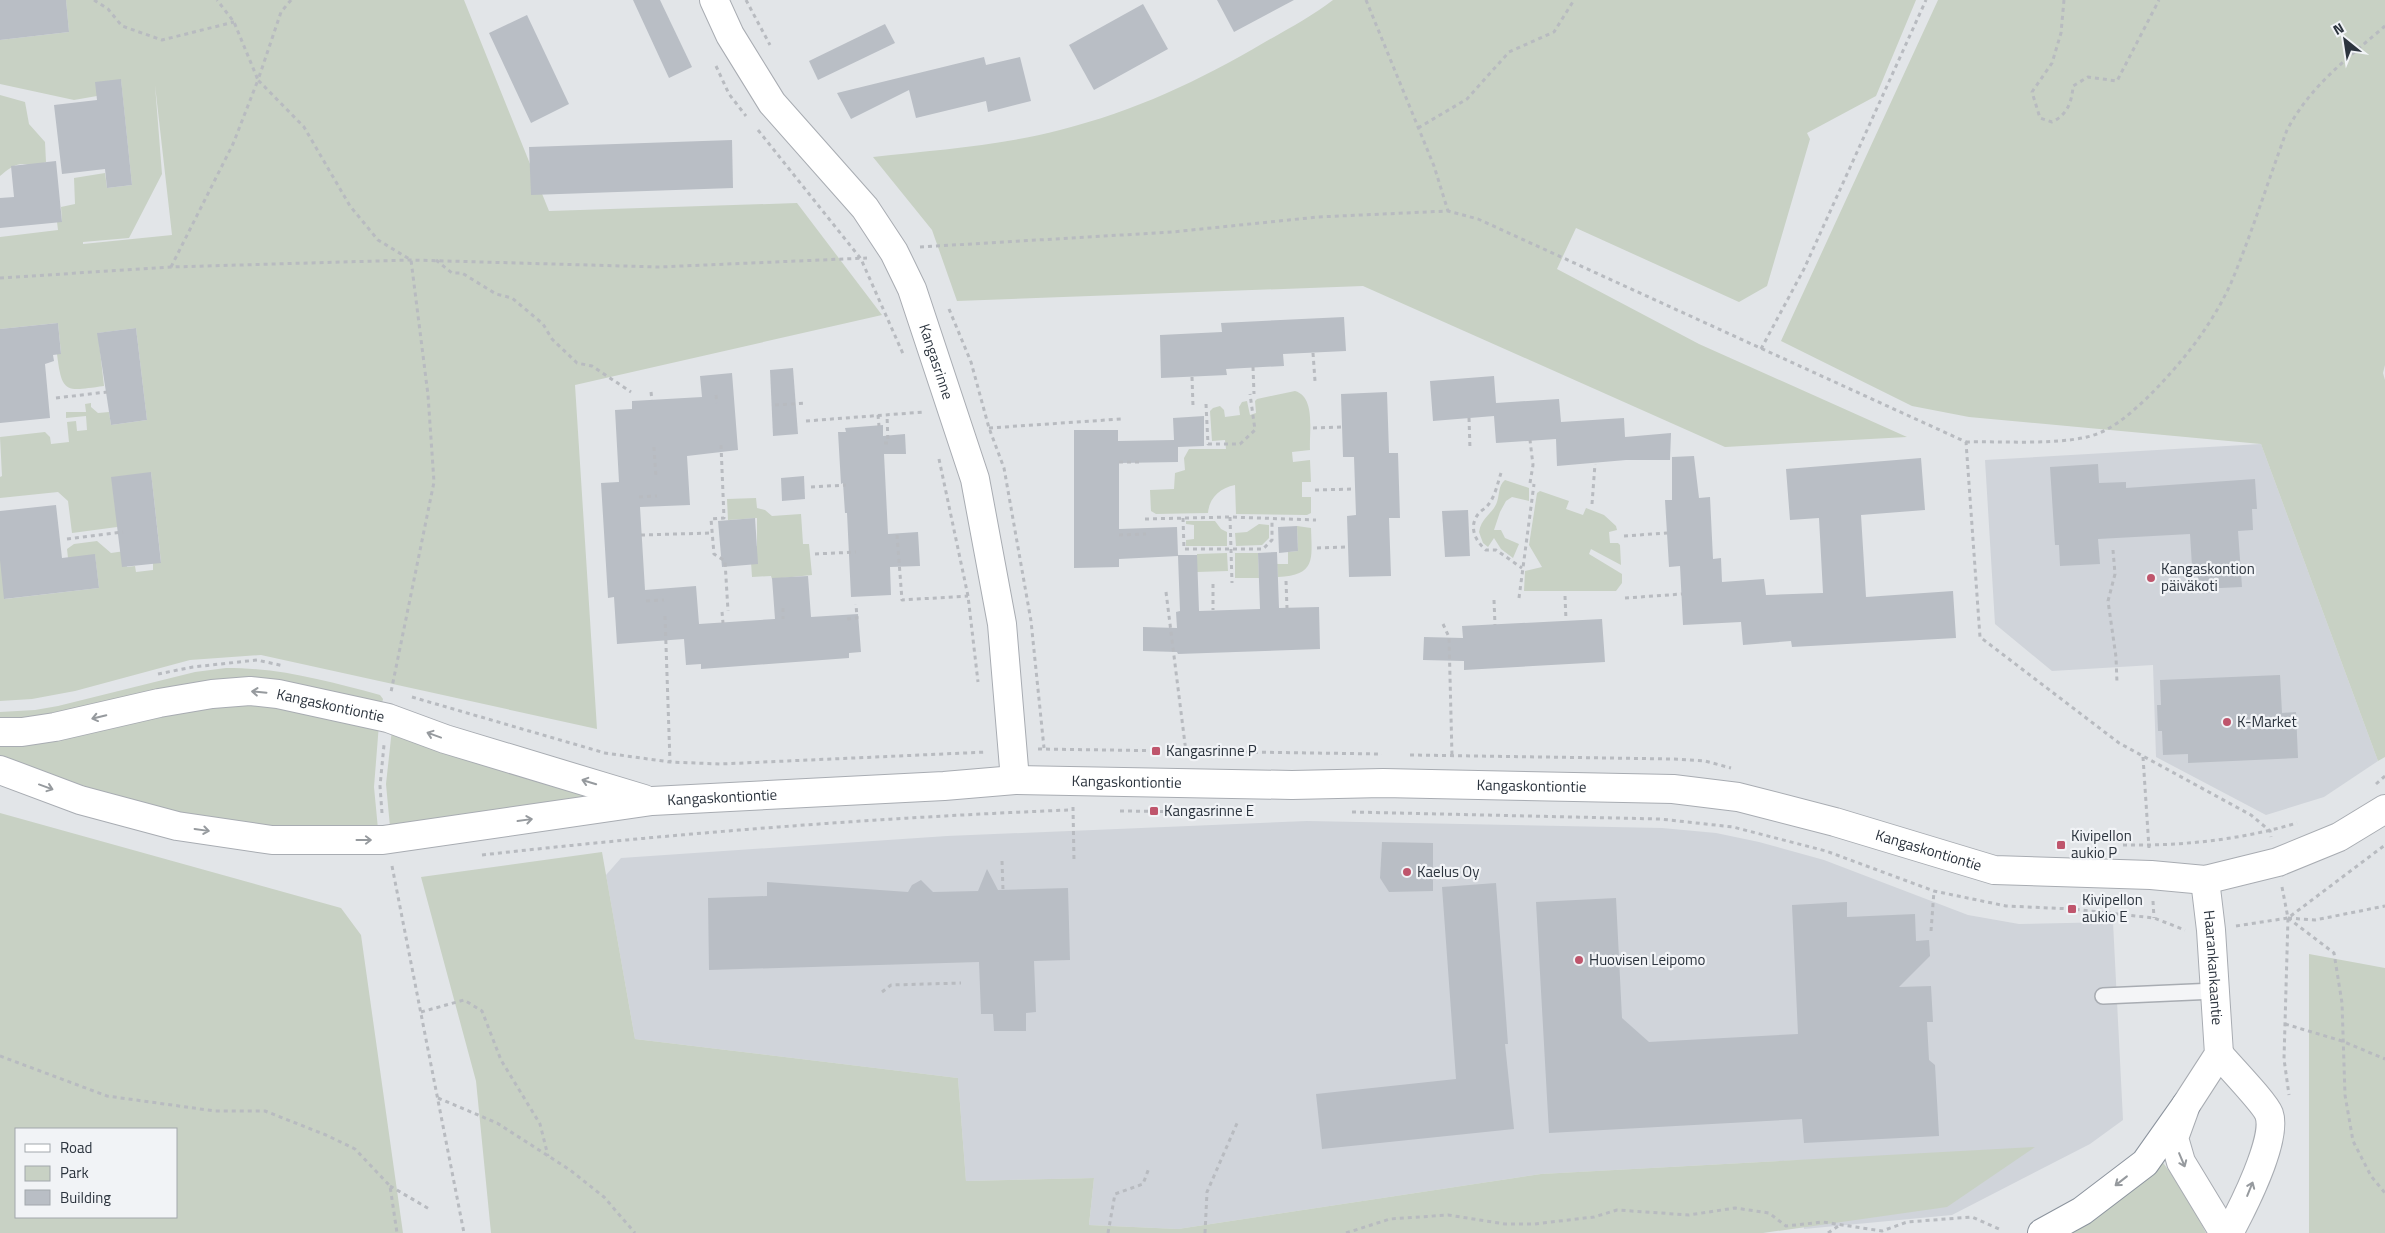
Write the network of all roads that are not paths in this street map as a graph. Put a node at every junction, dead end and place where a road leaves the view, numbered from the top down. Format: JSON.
{"nodes":[{"id":1,"x":714,"y":0,"type":"edge"},
{"id":2,"x":0,"y":732,"type":"edge"},
{"id":3,"x":0,"y":770,"type":"edge"},
{"id":4,"x":1015,"y":780,"type":"junction"},
{"id":5,"x":2379,"y":797,"type":"edge"},
{"id":6,"x":652,"y":801,"type":"junction"},
{"id":7,"x":2205,"y":880,"type":"junction"},
{"id":8,"x":2215,"y":991,"type":"junction"},
{"id":9,"x":2103,"y":996,"type":"dead end"},
{"id":10,"x":2219,"y":1054,"type":"junction"},
{"id":11,"x":2252,"y":1093,"type":"junction"},
{"id":12,"x":2186,"y":1105,"type":"junction"},
{"id":13,"x":2042,"y":1233,"type":"edge"},
{"id":14,"x":2224,"y":1233,"type":"edge"},
{"id":15,"x":2229,"y":1233,"type":"edge"}],
"edges":[{"from":1,"to":4,"type":"main road","name":"Kangasrinne"},
{"from":6,"to":2,"type":"main road","name":"Kangaskontiontie","one_way":true},
{"from":3,"to":6,"type":"main road","name":"Kangaskontiontie","one_way":true},
{"from":4,"to":6,"type":"main road","name":"Kangaskontiontie"},
{"from":4,"to":7,"type":"main road","name":"Kangaskontiontie"},
{"from":5,"to":7,"type":"main road","name":"Kangaskontiontie"},
{"from":7,"to":8,"type":"main road","name":"Haarankankaantie"},
{"from":8,"to":9,"type":"lane"},
{"from":8,"to":10,"type":"main road","name":"Haarankankaantie"},
{"from":10,"to":11,"type":"main road"},
{"from":10,"to":12,"type":"main road"},
{"from":11,"to":12,"type":"main road"},
{"from":15,"to":11,"type":"main road","one_way":true},
{"from":12,"to":13,"type":"main road","one_way":true},
{"from":12,"to":14,"type":"main road","one_way":true}]}
